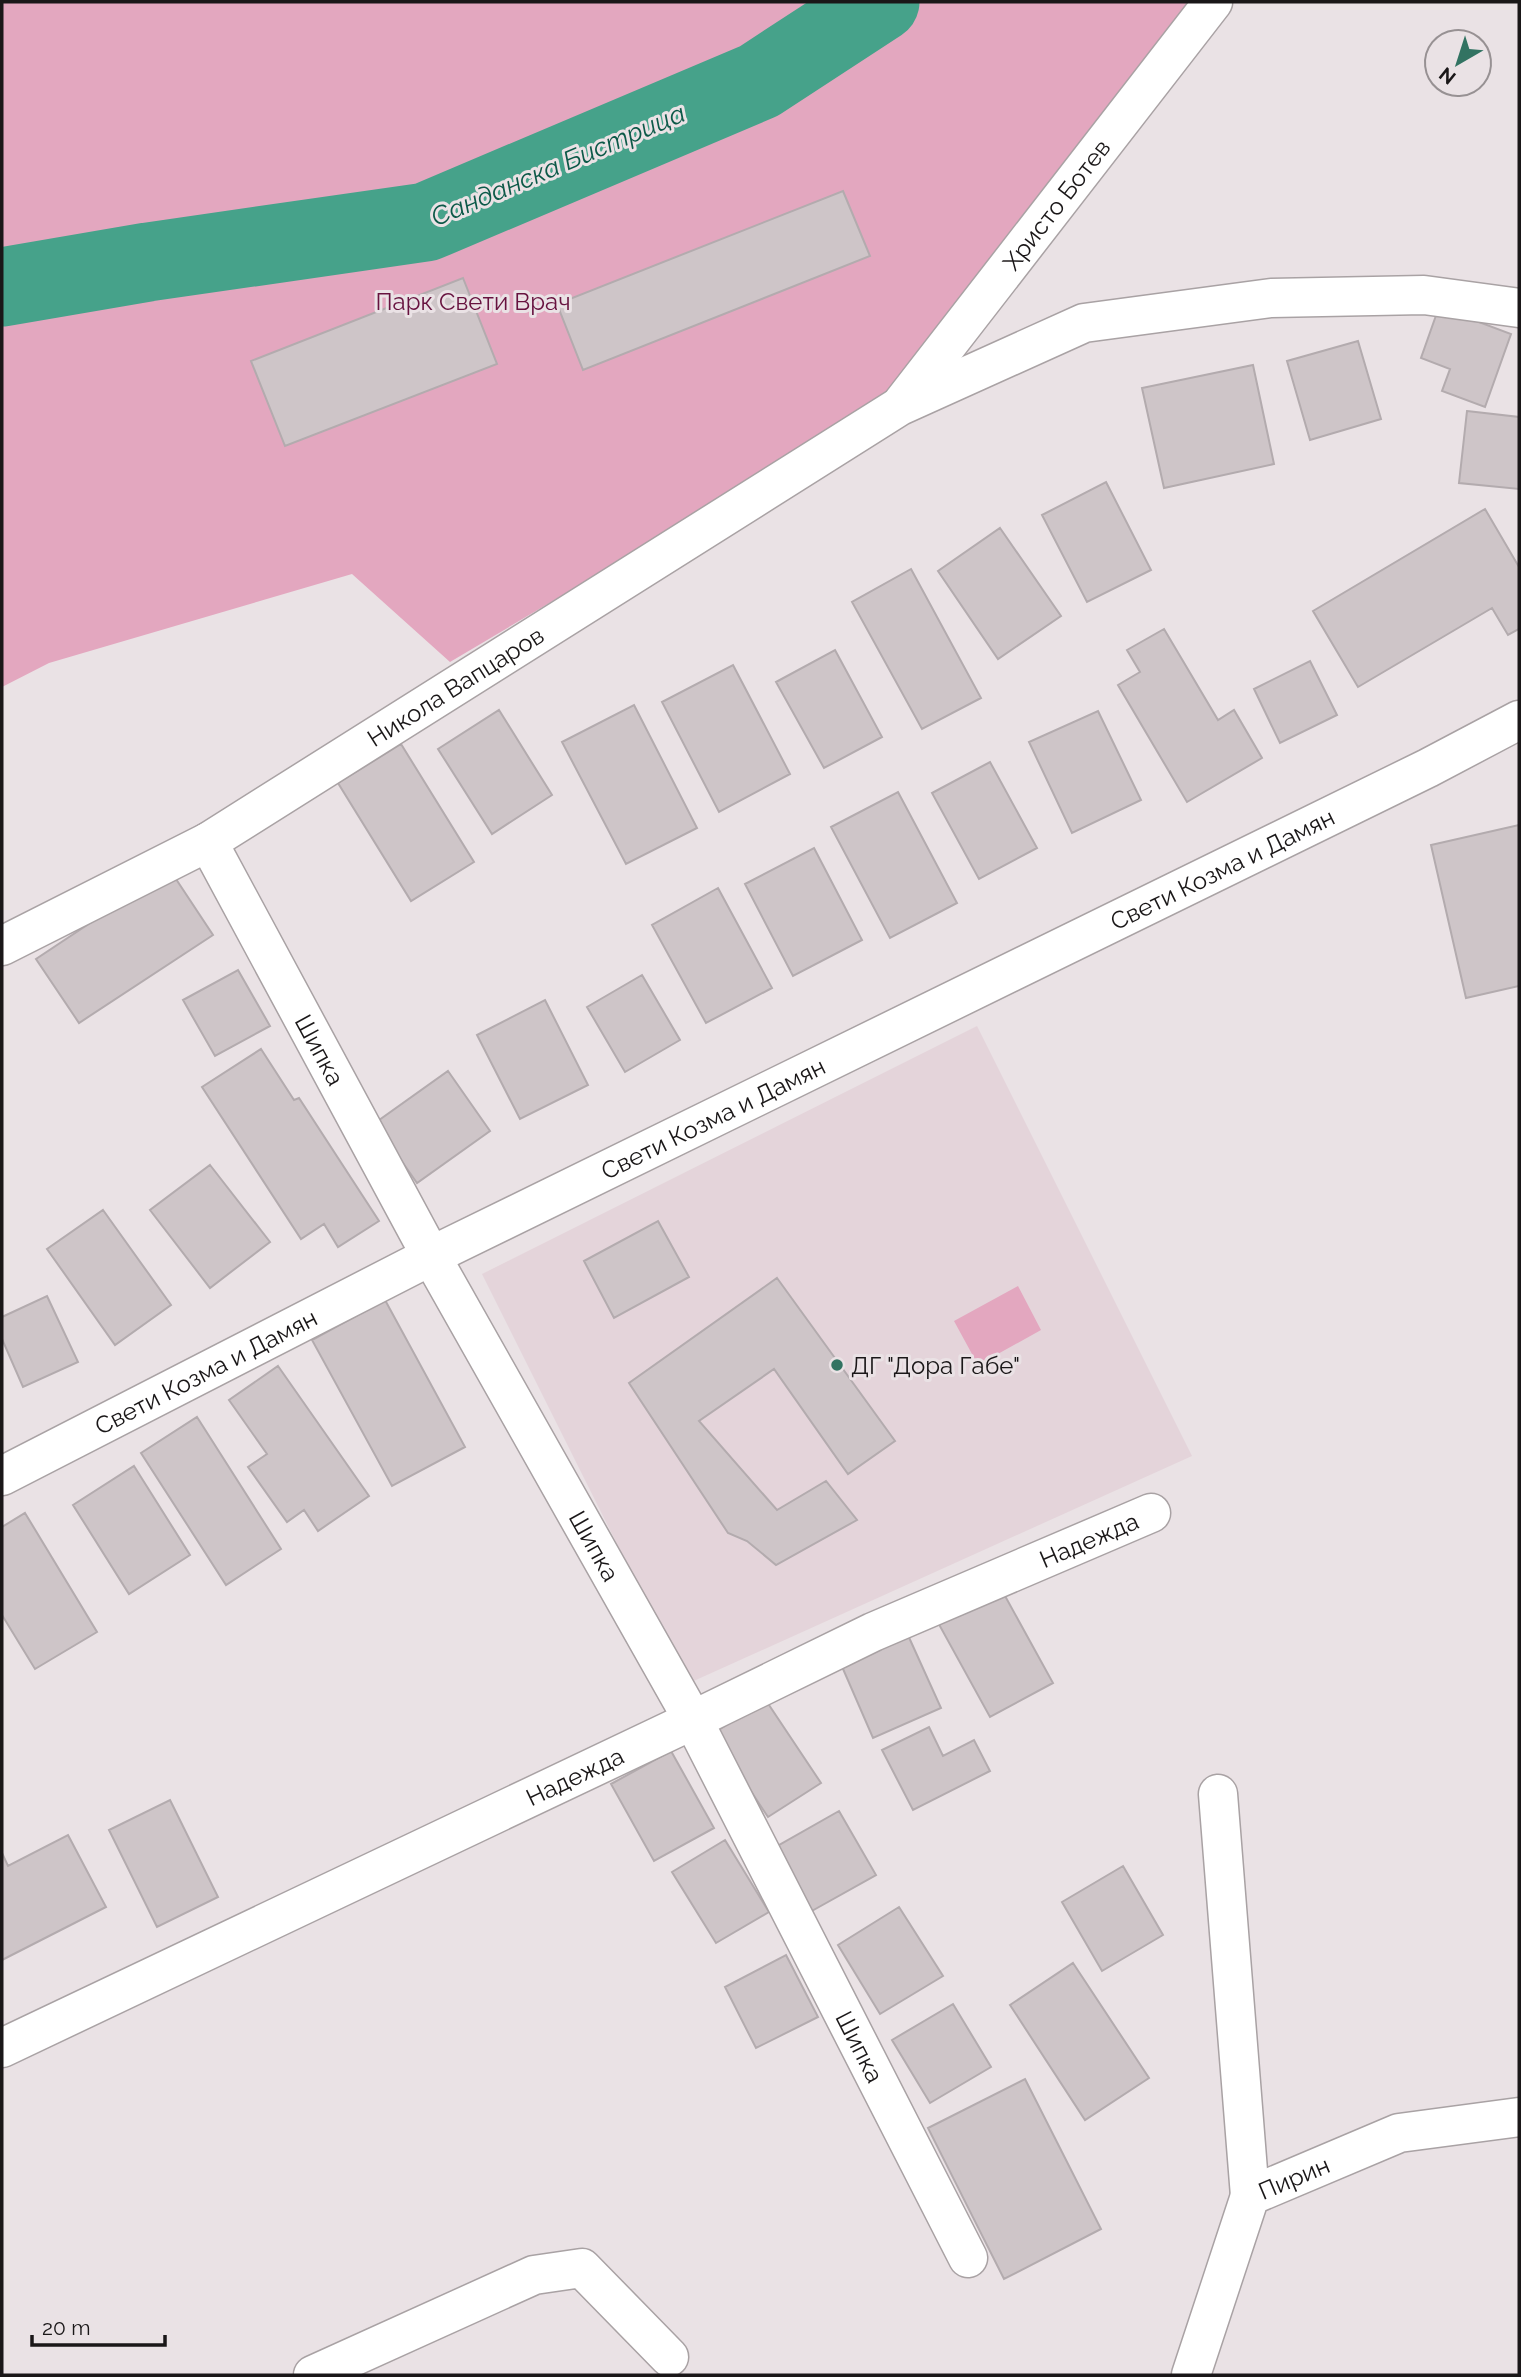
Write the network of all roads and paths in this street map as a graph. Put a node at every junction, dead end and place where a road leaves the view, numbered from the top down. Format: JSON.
{"nodes":[{"id":1,"x":1213,"y":2,"type":"edge"},
{"id":2,"x":1519,"y":308,"type":"edge"},
{"id":3,"x":900,"y":406,"type":"junction"},
{"id":4,"x":1519,"y":720,"type":"edge"},
{"id":5,"x":208,"y":842,"type":"junction"},
{"id":6,"x":2,"y":946,"type":"edge"},
{"id":7,"x":431,"y":1256,"type":"junction"},
{"id":8,"x":2,"y":1476,"type":"edge"},
{"id":9,"x":1151,"y":1513,"type":"dead end"},
{"id":10,"x":693,"y":1720,"type":"junction"},
{"id":11,"x":1218,"y":1794,"type":"dead end"},
{"id":12,"x":2,"y":2048,"type":"edge"},
{"id":13,"x":1519,"y":2117,"type":"edge"},
{"id":14,"x":1250,"y":2196,"type":"junction"},
{"id":15,"x":968,"y":2258,"type":"dead end"},
{"id":16,"x":669,"y":2357,"type":"dead end"},
{"id":17,"x":313,"y":2375,"type":"edge"},
{"id":18,"x":1191,"y":2375,"type":"edge"}],
"edges":[{"from":1,"to":3,"type":"street","name":"Христо Ботев"},
{"from":2,"to":3,"type":"street"},
{"from":3,"to":5,"type":"street","name":"Никола Вапцаров"},
{"from":4,"to":7,"type":"street","name":"Свети Козма и Дамян"},
{"from":5,"to":6,"type":"street","name":"Никола Вапцаров"},
{"from":5,"to":7,"type":"street","name":"Шипка"},
{"from":7,"to":8,"type":"street","name":"Свети Козма и Дамян"},
{"from":7,"to":10,"type":"street","name":"Шипка"},
{"from":9,"to":10,"type":"street","name":"Надежда"},
{"from":10,"to":12,"type":"street","name":"Надежда"},
{"from":10,"to":15,"type":"street","name":"Шипка"},
{"from":11,"to":14,"type":"street"},
{"from":13,"to":14,"type":"street","name":"Пирин"},
{"from":14,"to":18,"type":"street","name":"Пирин"},
{"from":16,"to":17,"type":"street"}]}
